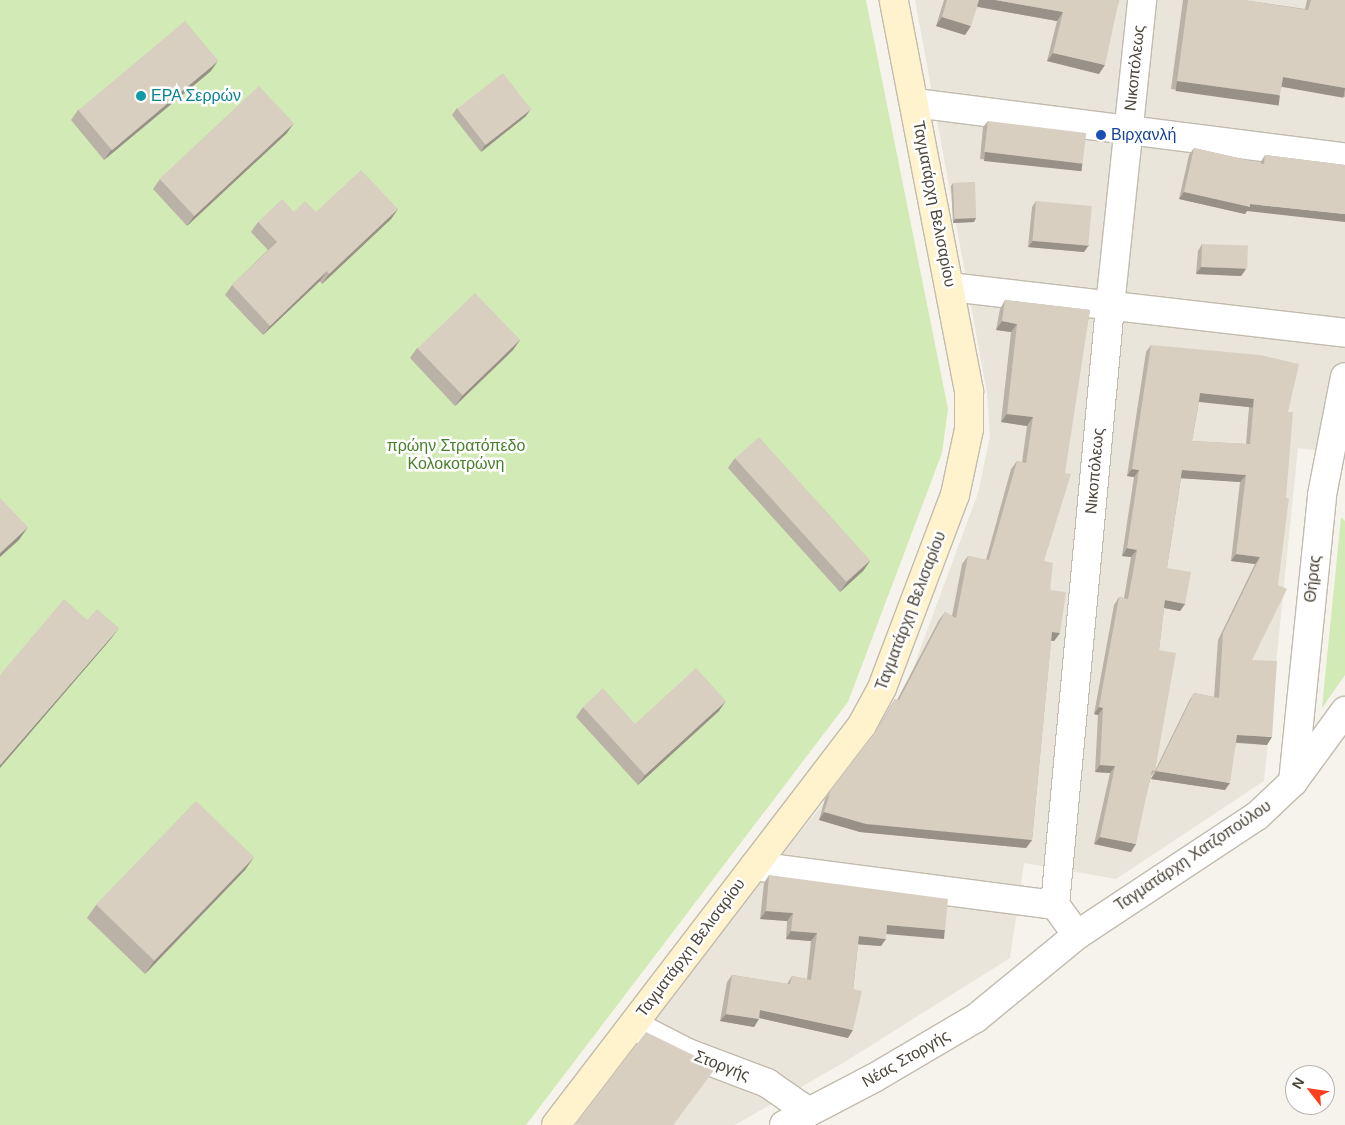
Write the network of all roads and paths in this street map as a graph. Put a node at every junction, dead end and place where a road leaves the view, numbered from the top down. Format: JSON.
{"nodes":[{"id":1,"x":894,"y":0,"type":"edge"},
{"id":2,"x":1142,"y":0,"type":"edge"},
{"id":3,"x":915,"y":103,"type":"junction"},
{"id":4,"x":1128,"y":132,"type":"junction"},
{"id":5,"x":1345,"y":157,"type":"edge"},
{"id":6,"x":950,"y":287,"type":"junction"},
{"id":7,"x":1110,"y":306,"type":"junction"},
{"id":8,"x":1345,"y":333,"type":"edge"},
{"id":9,"x":1345,"y":377,"type":"edge"},
{"id":10,"x":1336,"y":469,"type":"edge"},
{"id":11,"x":1345,"y":711,"type":"edge"},
{"id":12,"x":1294,"y":782,"type":"junction"},
{"id":13,"x":754,"y":866,"type":"junction"},
{"id":14,"x":1054,"y":905,"type":"junction"},
{"id":15,"x":1077,"y":935,"type":"junction"},
{"id":16,"x":1021,"y":983,"type":"joint"},
{"id":17,"x":633,"y":1025,"type":"junction"},
{"id":18,"x":809,"y":1112,"type":"junction"},
{"id":19,"x":556,"y":1125,"type":"edge"},
{"id":20,"x":784,"y":1125,"type":"edge"}],
"edges":[{"from":1,"to":3,"type":"street","name":"Ταγματάρχη Βελισαρίου"},
{"from":2,"to":4,"type":"street","name":"Νικοπόλεως"},
{"from":3,"to":4,"type":"street"},
{"from":3,"to":6,"type":"street","name":"Ταγματάρχη Βελισαρίου"},
{"from":4,"to":5,"type":"street"},
{"from":4,"to":7,"type":"street","name":"Νικοπόλεως"},
{"from":6,"to":7,"type":"street"},
{"from":6,"to":13,"type":"street","name":"Ταγματάρχη Βελισαρίου"},
{"from":7,"to":8,"type":"street"},
{"from":7,"to":14,"type":"street","name":"Νικοπόλεως"},
{"from":9,"to":10,"type":"street","name":"Θήρας"},
{"from":10,"to":12,"type":"street","name":"Θήρας"},
{"from":11,"to":12,"type":"street","name":"Ταγματάρχη Χατζοπούλου"},
{"from":12,"to":15,"type":"street","name":"Ταγματάρχη Χατζοπούλου"},
{"from":13,"to":14,"type":"street"},
{"from":13,"to":17,"type":"street","name":"Ταγματάρχη Βελισαρίου"},
{"from":14,"to":15,"type":"street"},
{"from":15,"to":16,"type":"street","name":"Ταγματάρχη Χατζοπούλου"},
{"from":16,"to":18,"type":"street","name":"Νέας Στοργής"},
{"from":17,"to":18,"type":"street","name":"Στοργής"},
{"from":17,"to":19,"type":"street","name":"Ταγματάρχη Βελισαρίου"},
{"from":18,"to":20,"type":"street","name":"Νέας Στοργής"}]}
